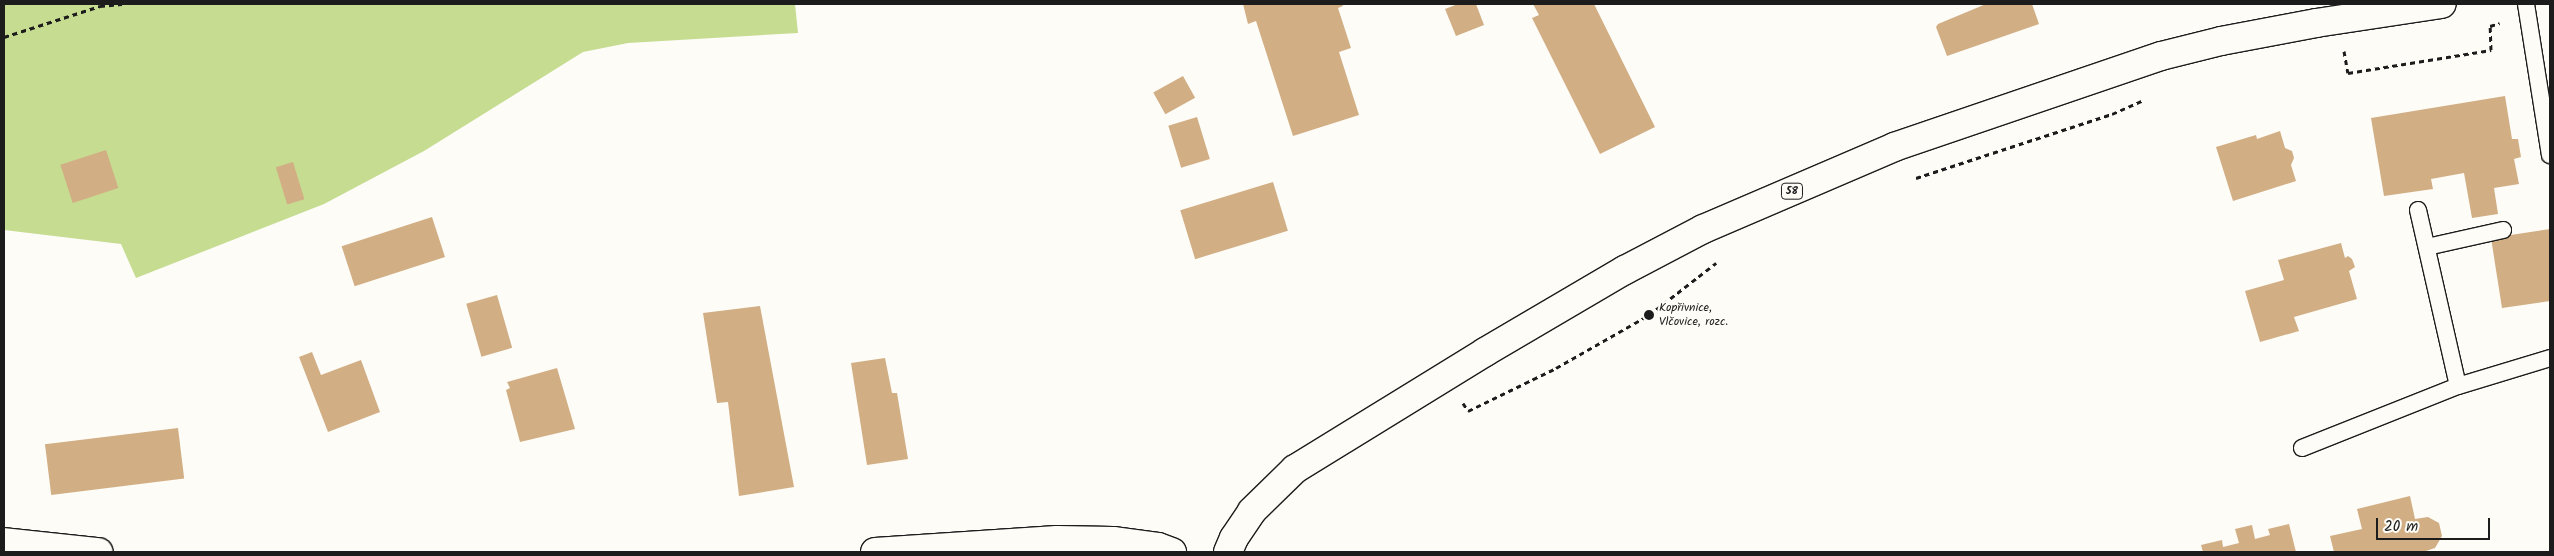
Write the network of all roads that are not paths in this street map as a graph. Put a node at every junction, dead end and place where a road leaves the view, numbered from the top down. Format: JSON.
{"nodes":[{"id":1,"x":2442,"y":4,"type":"edge"},
{"id":2,"x":2526,"y":4,"type":"edge"},
{"id":3,"x":2550,"y":155,"type":"edge"},
{"id":4,"x":2418,"y":210,"type":"dead end"},
{"id":5,"x":2503,"y":230,"type":"dead end"},
{"id":6,"x":2428,"y":247,"type":"junction"},
{"id":7,"x":2550,"y":358,"type":"edge"},
{"id":8,"x":2458,"y":386,"type":"junction"},
{"id":9,"x":2302,"y":448,"type":"dead end"},
{"id":10,"x":4,"y":542,"type":"edge"},
{"id":11,"x":98,"y":552,"type":"edge"},
{"id":12,"x":875,"y":552,"type":"edge"},
{"id":13,"x":1172,"y":552,"type":"edge"},
{"id":14,"x":1228,"y":552,"type":"edge"}],
"edges":[{"from":1,"to":14,"type":"main road","number":"58"},
{"from":2,"to":3,"type":"lane"},
{"from":4,"to":6,"type":"lane"},
{"from":5,"to":6,"type":"lane"},
{"from":6,"to":8,"type":"lane"},
{"from":7,"to":8,"type":"lane"},
{"from":8,"to":9,"type":"lane"},
{"from":10,"to":11,"type":"main road"},
{"from":12,"to":13,"type":"main road"}]}
